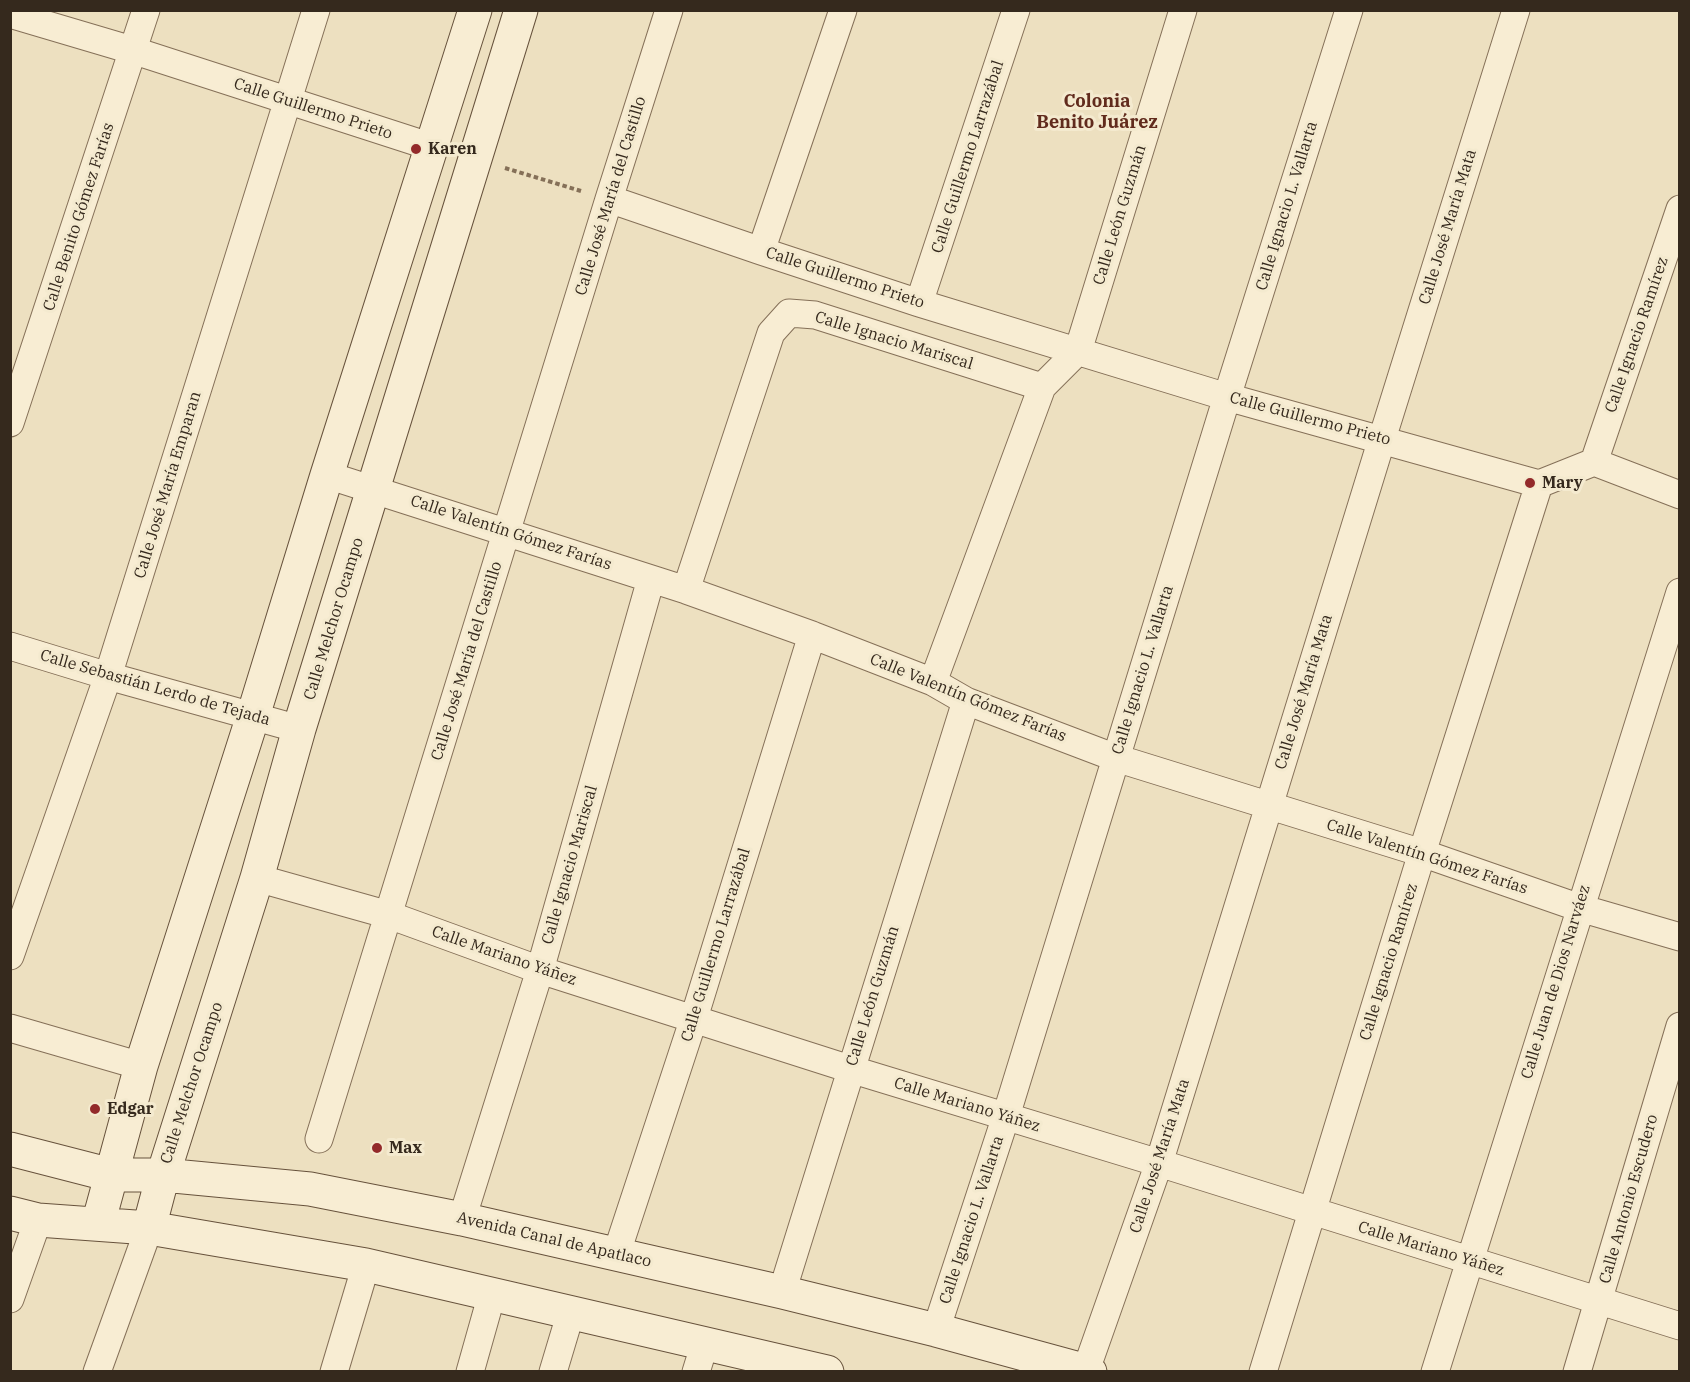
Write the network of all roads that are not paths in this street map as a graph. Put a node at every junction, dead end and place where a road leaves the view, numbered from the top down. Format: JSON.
{"nodes":[{"id":1,"x":146,"y":10,"type":"edge"},
{"id":2,"x":316,"y":10,"type":"edge"},
{"id":3,"x":475,"y":10,"type":"edge"},
{"id":4,"x":521,"y":10,"type":"edge"},
{"id":5,"x":669,"y":10,"type":"edge"},
{"id":6,"x":843,"y":10,"type":"edge"},
{"id":7,"x":1016,"y":10,"type":"edge"},
{"id":8,"x":1183,"y":10,"type":"edge"},
{"id":9,"x":1349,"y":10,"type":"edge"},
{"id":10,"x":1516,"y":10,"type":"edge"},
{"id":11,"x":10,"y":14,"type":"edge"},
{"id":12,"x":135,"y":51,"type":"junction"},
{"id":13,"x":288,"y":101,"type":"junction"},
{"id":14,"x":432,"y":147,"type":"junction"},
{"id":15,"x":609,"y":199,"type":"junction"},
{"id":16,"x":1680,"y":209,"type":"edge"},
{"id":17,"x":761,"y":252,"type":"junction"},
{"id":18,"x":919,"y":303,"type":"junction"},
{"id":19,"x":1078,"y":351,"type":"junction"},
{"id":20,"x":1042,"y":387,"type":"junction"},
{"id":21,"x":1227,"y":397,"type":"junction"},
{"id":22,"x":10,"y":423,"type":"edge"},
{"id":23,"x":1382,"y":439,"type":"junction"},
{"id":24,"x":1594,"y":462,"type":"junction"},
{"id":25,"x":327,"y":475,"type":"junction"},
{"id":26,"x":1539,"y":484,"type":"junction"},
{"id":27,"x":374,"y":489,"type":"junction"},
{"id":28,"x":1680,"y":495,"type":"edge"},
{"id":29,"x":507,"y":532,"type":"junction"},
{"id":30,"x":651,"y":579,"type":"junction"},
{"id":31,"x":686,"y":590,"type":"junction"},
{"id":32,"x":1680,"y":592,"type":"edge"},
{"id":33,"x":812,"y":635,"type":"junction"},
{"id":34,"x":10,"y":646,"type":"edge"},
{"id":35,"x":108,"y":676,"type":"junction"},
{"id":36,"x":933,"y":682,"type":"junction"},
{"id":37,"x":966,"y":701,"type":"junction"},
{"id":38,"x":254,"y":716,"type":"junction"},
{"id":39,"x":299,"y":729,"type":"junction"},
{"id":40,"x":1116,"y":758,"type":"junction"},
{"id":41,"x":1269,"y":807,"type":"junction"},
{"id":42,"x":1422,"y":854,"type":"junction"},
{"id":43,"x":257,"y":878,"type":"junction"},
{"id":44,"x":1580,"y":908,"type":"junction"},
{"id":45,"x":389,"y":915,"type":"junction"},
{"id":46,"x":1680,"y":937,"type":"edge"},
{"id":47,"x":10,"y":956,"type":"edge"},
{"id":48,"x":540,"y":970,"type":"junction"},
{"id":49,"x":694,"y":1018,"type":"junction"},
{"id":50,"x":1680,"y":1026,"type":"edge"},
{"id":51,"x":10,"y":1028,"type":"edge"},
{"id":52,"x":141,"y":1065,"type":"junction"},
{"id":53,"x":850,"y":1069,"type":"junction"},
{"id":54,"x":1006,"y":1116,"type":"junction"},
{"id":55,"x":319,"y":1139,"type":"dead end"},
{"id":56,"x":10,"y":1149,"type":"edge"},
{"id":57,"x":1160,"y":1162,"type":"junction"},
{"id":58,"x":111,"y":1175,"type":"junction"},
{"id":59,"x":163,"y":1175,"type":"junction"},
{"id":60,"x":1312,"y":1212,"type":"junction"},
{"id":61,"x":24,"y":1217,"type":"edge"},
{"id":62,"x":462,"y":1220,"type":"junction"},
{"id":63,"x":98,"y":1224,"type":"junction"},
{"id":64,"x":149,"y":1228,"type":"junction"},
{"id":65,"x":616,"y":1254,"type":"junction"},
{"id":66,"x":1469,"y":1260,"type":"junction"},
{"id":67,"x":366,"y":1265,"type":"junction"},
{"id":68,"x":782,"y":1292,"type":"junction"},
{"id":69,"x":492,"y":1294,"type":"junction"},
{"id":70,"x":10,"y":1299,"type":"edge"},
{"id":71,"x":1599,"y":1302,"type":"junction"},
{"id":72,"x":571,"y":1312,"type":"junction"},
{"id":73,"x":1680,"y":1326,"type":"edge"},
{"id":74,"x":936,"y":1330,"type":"junction"},
{"id":75,"x":701,"y":1357,"type":"edge"},
{"id":76,"x":97,"y":1371,"type":"edge"},
{"id":77,"x":334,"y":1371,"type":"edge"},
{"id":78,"x":470,"y":1371,"type":"edge"},
{"id":79,"x":553,"y":1371,"type":"edge"},
{"id":80,"x":827,"y":1371,"type":"edge"},
{"id":81,"x":1088,"y":1371,"type":"edge"},
{"id":82,"x":1263,"y":1371,"type":"edge"},
{"id":83,"x":1435,"y":1371,"type":"edge"},
{"id":84,"x":1577,"y":1371,"type":"edge"}],
"edges":[{"from":1,"to":12,"type":"street","name":"Calle Benito Gómez Farías"},
{"from":2,"to":13,"type":"street","name":"Calle José María Emparan"},
{"from":3,"to":14,"type":"street"},
{"from":4,"to":27,"type":"street","name":"Calle Melchor Ocampo"},
{"from":5,"to":15,"type":"street","name":"Calle José María del Castillo"},
{"from":6,"to":17,"type":"street"},
{"from":7,"to":18,"type":"street","name":"Calle Guillermo Larrazábal"},
{"from":8,"to":19,"type":"street","name":"Calle León Guzmán"},
{"from":9,"to":21,"type":"street","name":"Calle Ignacio L. Vallarta"},
{"from":10,"to":23,"type":"street","name":"Calle José María Mata"},
{"from":11,"to":12,"type":"street","name":"Calle Guillermo Prieto"},
{"from":12,"to":13,"type":"street","name":"Calle Guillermo Prieto"},
{"from":12,"to":22,"type":"street","name":"Calle Benito Gómez Farías"},
{"from":13,"to":14,"type":"street","name":"Calle Guillermo Prieto"},
{"from":13,"to":35,"type":"street","name":"Calle José María Emparan"},
{"from":14,"to":25,"type":"street"},
{"from":15,"to":17,"type":"street","name":"Calle Guillermo Prieto"},
{"from":15,"to":29,"type":"street","name":"Calle José María del Castillo"},
{"from":16,"to":24,"type":"street","name":"Calle Ignacio Ramírez"},
{"from":17,"to":18,"type":"street","name":"Calle Guillermo Prieto"},
{"from":18,"to":19,"type":"street","name":"Calle Guillermo Prieto"},
{"from":19,"to":20,"type":"street"},
{"from":19,"to":21,"type":"street","name":"Calle Guillermo Prieto"},
{"from":20,"to":31,"type":"street","name":"Calle Ignacio Mariscal"},
{"from":20,"to":36,"type":"street"},
{"from":21,"to":23,"type":"street","name":"Calle Guillermo Prieto"},
{"from":21,"to":40,"type":"street","name":"Calle Ignacio L. Vallarta"},
{"from":23,"to":26,"type":"street","name":"Calle Guillermo Prieto"},
{"from":23,"to":41,"type":"street","name":"Calle José María Mata"},
{"from":24,"to":26,"type":"street"},
{"from":24,"to":28,"type":"street"},
{"from":25,"to":27,"type":"street","name":"Calle Valentín Gómez Farías"},
{"from":25,"to":38,"type":"street"},
{"from":26,"to":42,"type":"street","name":"Calle Ignacio Ramírez"},
{"from":27,"to":29,"type":"street","name":"Calle Valentín Gómez Farías"},
{"from":27,"to":39,"type":"street","name":"Calle Melchor Ocampo"},
{"from":29,"to":30,"type":"street","name":"Calle Valentín Gómez Farías"},
{"from":29,"to":45,"type":"street","name":"Calle José María del Castillo"},
{"from":30,"to":31,"type":"street","name":"Calle Valentín Gómez Farías"},
{"from":30,"to":48,"type":"street","name":"Calle Ignacio Mariscal"},
{"from":31,"to":33,"type":"street","name":"Calle Valentín Gómez Farías"},
{"from":32,"to":44,"type":"street","name":"Calle Juan de Dios Narváez"},
{"from":33,"to":36,"type":"street","name":"Calle Valentín Gómez Farías"},
{"from":33,"to":49,"type":"street","name":"Calle Guillermo Larrazábal"},
{"from":34,"to":35,"type":"street","name":"Calle Sebastián Lerdo de Tejada"},
{"from":35,"to":38,"type":"street","name":"Calle Sebastián Lerdo de Tejada"},
{"from":35,"to":47,"type":"street","name":"Calle José María Emparan"},
{"from":36,"to":37,"type":"street","name":"Calle Valentín Gómez Farías"},
{"from":37,"to":40,"type":"street","name":"Calle Valentín Gómez Farías"},
{"from":37,"to":53,"type":"street","name":"Calle León Guzmán"},
{"from":38,"to":39,"type":"street","name":"Calle Sebastián Lerdo de Tejada"},
{"from":38,"to":52,"type":"street"},
{"from":39,"to":43,"type":"street","name":"Calle Melchor Ocampo"},
{"from":40,"to":41,"type":"street","name":"Calle Valentín Gómez Farías"},
{"from":40,"to":54,"type":"street","name":"Calle Ignacio L. Vallarta"},
{"from":41,"to":42,"type":"street","name":"Calle Valentín Gómez Farías"},
{"from":41,"to":57,"type":"street","name":"Calle José María Mata"},
{"from":42,"to":44,"type":"street","name":"Calle Valentín Gómez Farías"},
{"from":42,"to":60,"type":"street","name":"Calle Ignacio Ramírez"},
{"from":43,"to":45,"type":"street","name":"Calle Mariano Yáñez"},
{"from":43,"to":59,"type":"street","name":"Calle Melchor Ocampo"},
{"from":44,"to":46,"type":"street","name":"Calle Valentín Gómez Farías"},
{"from":44,"to":66,"type":"street","name":"Calle Juan de Dios Narváez"},
{"from":45,"to":48,"type":"street","name":"Calle Mariano Yáñez"},
{"from":45,"to":55,"type":"street","name":"Calle José María del Castillo"},
{"from":48,"to":49,"type":"street","name":"Calle Mariano Yáñez"},
{"from":48,"to":62,"type":"street","name":"Calle Ignacio Mariscal"},
{"from":49,"to":53,"type":"street","name":"Calle Mariano Yáñez"},
{"from":49,"to":65,"type":"street","name":"Calle Guillermo Larrazábal"},
{"from":50,"to":71,"type":"street","name":"Calle Antonio Escudero"},
{"from":51,"to":52,"type":"street"},
{"from":52,"to":58,"type":"street"},
{"from":53,"to":54,"type":"street","name":"Calle Mariano Yáñez"},
{"from":53,"to":68,"type":"street","name":"Calle León Guzmán"},
{"from":54,"to":57,"type":"street","name":"Calle Mariano Yáñez"},
{"from":54,"to":74,"type":"street","name":"Calle Ignacio L. Vallarta"},
{"from":56,"to":58,"type":"street","name":"Avenida Canal de Apatlaco"},
{"from":57,"to":60,"type":"street","name":"Calle Mariano Yáñez"},
{"from":57,"to":81,"type":"street","name":"Calle José María Mata"},
{"from":58,"to":59,"type":"street","name":"Avenida Canal de Apatlaco"},
{"from":58,"to":63,"type":"street"},
{"from":59,"to":62,"type":"street","name":"Avenida Canal de Apatlaco"},
{"from":59,"to":64,"type":"street","name":"Calle Melchor Ocampo"},
{"from":60,"to":66,"type":"street","name":"Calle Mariano Yáñez"},
{"from":60,"to":82,"type":"street","name":"Calle Ignacio Ramírez"},
{"from":61,"to":63,"type":"street"},
{"from":61,"to":70,"type":"street"},
{"from":62,"to":65,"type":"street","name":"Avenida Canal de Apatlaco"},
{"from":63,"to":64,"type":"street"},
{"from":64,"to":67,"type":"street"},
{"from":64,"to":76,"type":"street"},
{"from":65,"to":68,"type":"street","name":"Avenida Canal de Apatlaco"},
{"from":66,"to":71,"type":"street","name":"Calle Mariano Yáñez"},
{"from":66,"to":83,"type":"street","name":"Calle Juan de Dios Narváez"},
{"from":67,"to":69,"type":"street"},
{"from":67,"to":77,"type":"street"},
{"from":68,"to":74,"type":"street","name":"Avenida Canal de Apatlaco"},
{"from":69,"to":72,"type":"street"},
{"from":69,"to":78,"type":"street"},
{"from":71,"to":73,"type":"street","name":"Calle Mariano Yáñez"},
{"from":71,"to":84,"type":"street","name":"Calle Antonio Escudero"},
{"from":72,"to":75,"type":"street"},
{"from":72,"to":79,"type":"street"},
{"from":74,"to":81,"type":"street","name":"Avenida Canal de Apatlaco"},
{"from":75,"to":80,"type":"street"}]}
